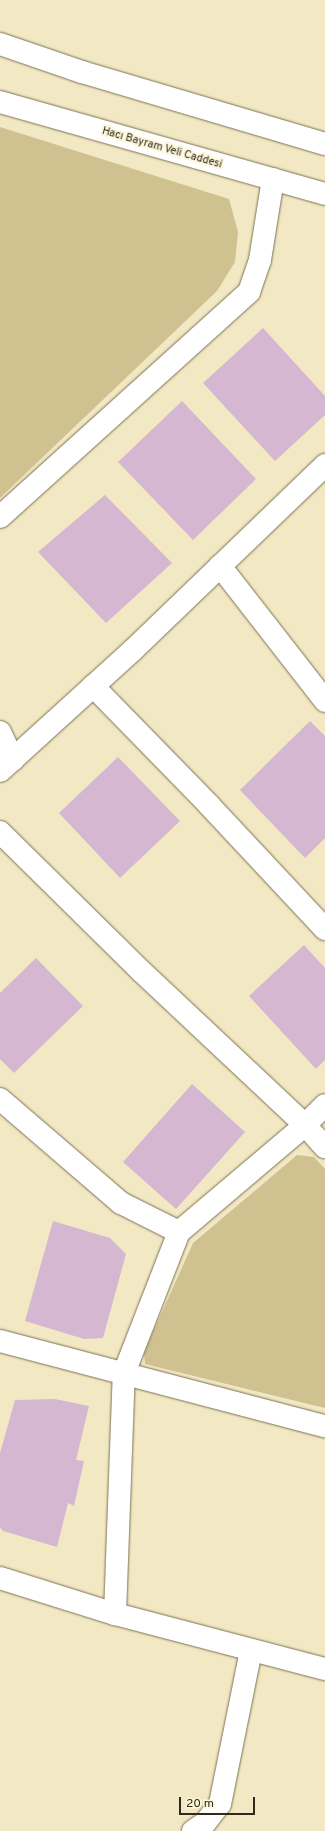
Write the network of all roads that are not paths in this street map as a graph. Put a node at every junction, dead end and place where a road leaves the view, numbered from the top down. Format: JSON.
{"nodes":[{"id":1,"x":0,"y":44,"type":"edge"},
{"id":2,"x":0,"y":102,"type":"edge"},
{"id":3,"x":325,"y":144,"type":"edge"},
{"id":4,"x":273,"y":179,"type":"junction"},
{"id":5,"x":325,"y":194,"type":"edge"},
{"id":6,"x":325,"y":465,"type":"edge"},
{"id":7,"x":0,"y":517,"type":"edge"},
{"id":8,"x":220,"y":566,"type":"junction"},
{"id":9,"x":93,"y":686,"type":"junction"},
{"id":10,"x":325,"y":701,"type":"edge"},
{"id":11,"x":0,"y":732,"type":"edge"},
{"id":12,"x":6,"y":766,"type":"edge"},
{"id":13,"x":0,"y":832,"type":"edge"},
{"id":14,"x":325,"y":929,"type":"edge"},
{"id":15,"x":0,"y":1099,"type":"edge"},
{"id":16,"x":325,"y":1105,"type":"edge"},
{"id":17,"x":304,"y":1125,"type":"junction"},
{"id":18,"x":325,"y":1147,"type":"edge"},
{"id":19,"x":179,"y":1232,"type":"junction"},
{"id":20,"x":0,"y":1342,"type":"edge"},
{"id":21,"x":124,"y":1373,"type":"junction"},
{"id":22,"x":325,"y":1426,"type":"edge"},
{"id":23,"x":0,"y":1578,"type":"edge"},
{"id":24,"x":115,"y":1614,"type":"junction"},
{"id":25,"x":251,"y":1650,"type":"junction"},
{"id":26,"x":325,"y":1669,"type":"edge"},
{"id":27,"x":193,"y":1831,"type":"edge"}],
"edges":[{"from":1,"to":3,"type":"street"},
{"from":2,"to":4,"type":"street","name":"Hacı Bayram Veli Caddesi"},
{"from":4,"to":5,"type":"street","name":"Hacı Bayram Veli Caddesi"},
{"from":4,"to":7,"type":"street"},
{"from":6,"to":8,"type":"street"},
{"from":8,"to":9,"type":"street"},
{"from":8,"to":10,"type":"street"},
{"from":9,"to":12,"type":"street"},
{"from":9,"to":14,"type":"street"},
{"from":11,"to":12,"type":"street"},
{"from":13,"to":17,"type":"street"},
{"from":15,"to":19,"type":"street"},
{"from":16,"to":17,"type":"street"},
{"from":17,"to":18,"type":"street"},
{"from":17,"to":19,"type":"street"},
{"from":19,"to":21,"type":"street"},
{"from":20,"to":21,"type":"street"},
{"from":21,"to":22,"type":"street"},
{"from":21,"to":24,"type":"street"},
{"from":23,"to":24,"type":"street"},
{"from":24,"to":25,"type":"street"},
{"from":25,"to":26,"type":"street"},
{"from":25,"to":27,"type":"street"}]}
